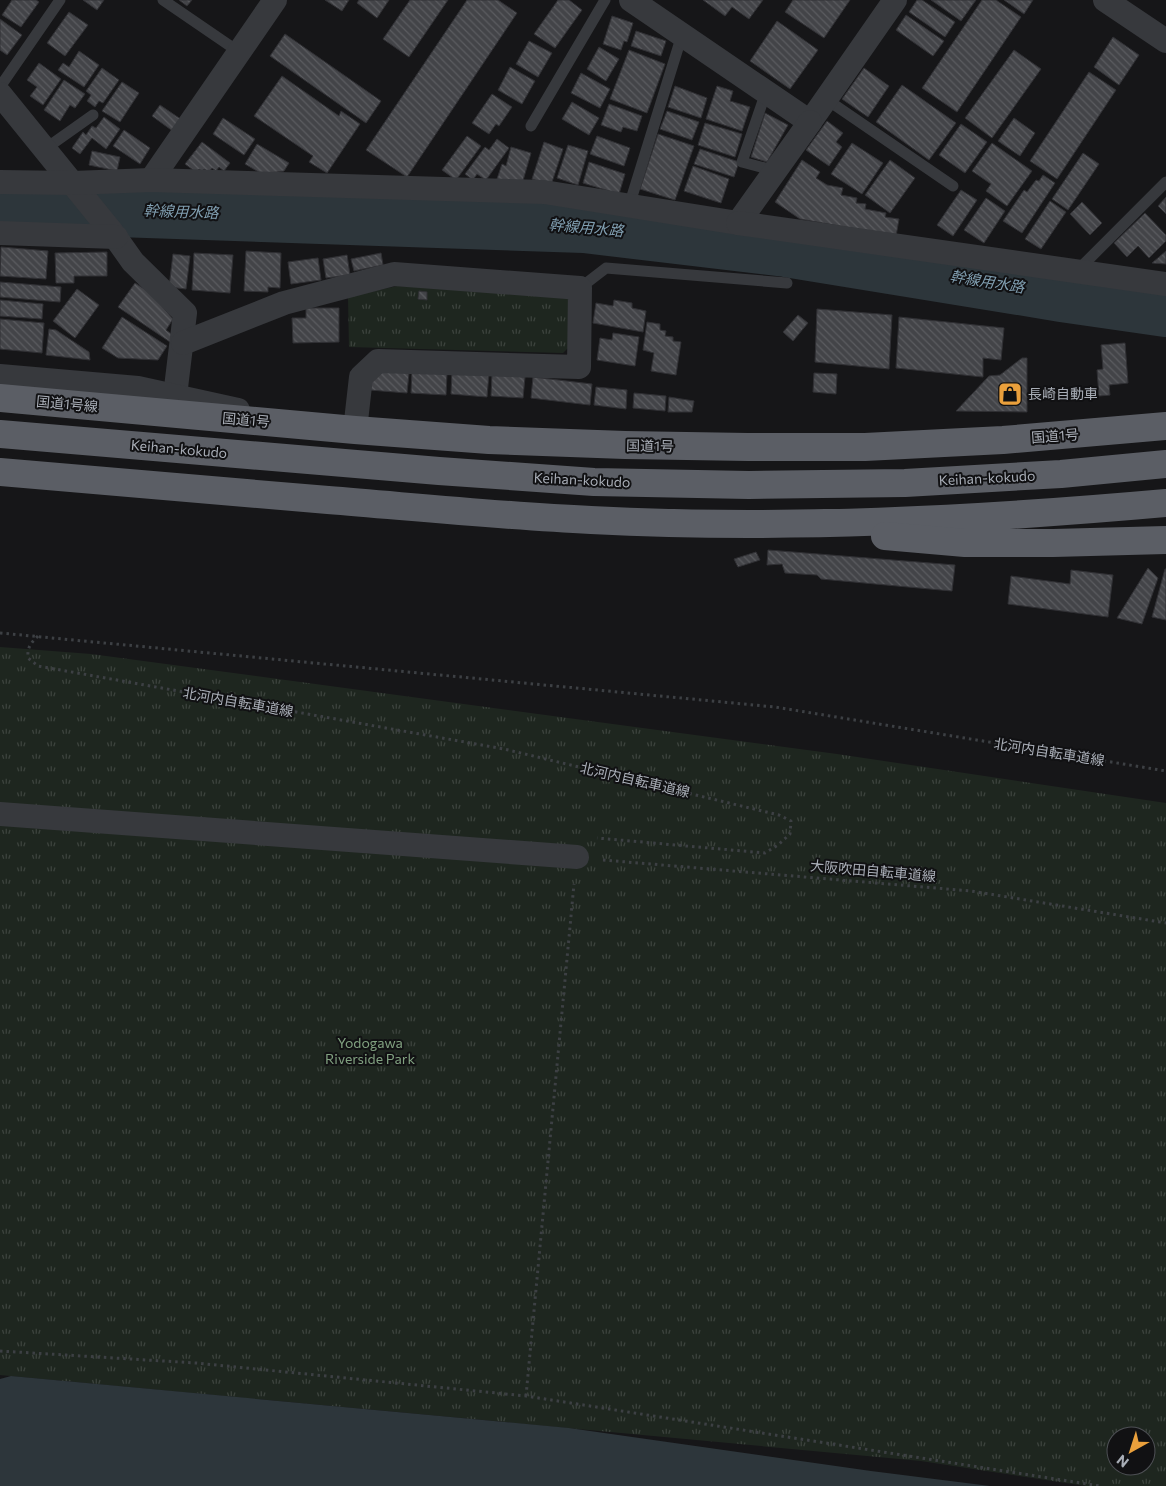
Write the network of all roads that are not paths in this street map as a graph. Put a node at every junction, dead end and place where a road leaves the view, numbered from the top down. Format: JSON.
{"nodes":[{"id":1,"x":60,"y":0,"type":"edge"},
{"id":2,"x":163,"y":0,"type":"edge"},
{"id":3,"x":275,"y":0,"type":"edge"},
{"id":4,"x":605,"y":0,"type":"edge"},
{"id":5,"x":631,"y":0,"type":"edge"},
{"id":6,"x":895,"y":0,"type":"edge"},
{"id":7,"x":1105,"y":0,"type":"edge"},
{"id":8,"x":682,"y":35,"type":"junction"},
{"id":9,"x":1166,"y":40,"type":"edge"},
{"id":10,"x":239,"y":52,"type":"junction"},
{"id":11,"x":0,"y":87,"type":"edge"},
{"id":12,"x":766,"y":92,"type":"junction"},
{"id":13,"x":0,"y":94,"type":"edge"},
{"id":14,"x":826,"y":99,"type":"junction"},
{"id":15,"x":93,"y":115,"type":"dead end"},
{"id":16,"x":810,"y":122,"type":"junction"},
{"id":17,"x":531,"y":126,"type":"dead end"},
{"id":18,"x":45,"y":149,"type":"junction"},
{"id":19,"x":776,"y":171,"type":"junction"},
{"id":20,"x":151,"y":180,"type":"junction"},
{"id":21,"x":0,"y":182,"type":"edge"},
{"id":22,"x":1166,"y":182,"type":"edge"},
{"id":23,"x":76,"y":186,"type":"junction"},
{"id":24,"x":953,"y":186,"type":"dead end"},
{"id":25,"x":629,"y":206,"type":"junction"},
{"id":26,"x":738,"y":223,"type":"junction"},
{"id":27,"x":0,"y":233,"type":"edge"},
{"id":28,"x":114,"y":234,"type":"junction"},
{"id":29,"x":1077,"y":272,"type":"junction"},
{"id":30,"x":787,"y":283,"type":"dead end"},
{"id":31,"x":1166,"y":284,"type":"edge"},
{"id":32,"x":580,"y":288,"type":"junction"},
{"id":33,"x":183,"y":343,"type":"junction"},
{"id":34,"x":0,"y":376,"type":"edge"},
{"id":35,"x":176,"y":396,"type":"junction"},
{"id":36,"x":0,"y":398,"type":"edge"},
{"id":37,"x":135,"y":410,"type":"joint"},
{"id":38,"x":303,"y":425,"type":"junction"},
{"id":39,"x":1166,"y":426,"type":"edge"},
{"id":40,"x":355,"y":430,"type":"junction"},
{"id":41,"x":0,"y":434,"type":"edge"},
{"id":42,"x":1166,"y":464,"type":"edge"},
{"id":43,"x":0,"y":472,"type":"edge"},
{"id":44,"x":1166,"y":503,"type":"edge"},
{"id":45,"x":748,"y":524,"type":"junction"},
{"id":46,"x":1166,"y":540,"type":"edge"},
{"id":47,"x":0,"y":814,"type":"edge"},
{"id":48,"x":577,"y":857,"type":"road end"}],
"edges":[{"from":1,"to":11,"type":"lane"},
{"from":2,"to":10,"type":"lane"},
{"from":3,"to":10,"type":"street"},
{"from":4,"to":17,"type":"lane"},
{"from":5,"to":8,"type":"street"},
{"from":6,"to":14,"type":"street"},
{"from":7,"to":9,"type":"street"},
{"from":8,"to":12,"type":"street"},
{"from":8,"to":25,"type":"lane"},
{"from":10,"to":20,"type":"street"},
{"from":12,"to":16,"type":"street"},
{"from":12,"to":19,"type":"lane"},
{"from":13,"to":18,"type":"street"},
{"from":14,"to":16,"type":"street"},
{"from":14,"to":24,"type":"lane"},
{"from":15,"to":18,"type":"lane"},
{"from":16,"to":19,"type":"street"},
{"from":18,"to":23,"type":"street"},
{"from":19,"to":26,"type":"street"},
{"from":20,"to":23,"type":"street"},
{"from":20,"to":25,"type":"street"},
{"from":21,"to":23,"type":"street"},
{"from":22,"to":29,"type":"lane"},
{"from":23,"to":28,"type":"street"},
{"from":25,"to":26,"type":"street"},
{"from":26,"to":29,"type":"street"},
{"from":27,"to":28,"type":"street"},
{"from":28,"to":33,"type":"street"},
{"from":29,"to":31,"type":"street"},
{"from":30,"to":32,"type":"lane"},
{"from":32,"to":33,"type":"street"},
{"from":32,"to":40,"type":"street"},
{"from":33,"to":35,"type":"street"},
{"from":34,"to":35,"type":"street"},
{"from":35,"to":38,"type":"street"},
{"from":36,"to":37,"type":"highway","name":"国道1号線"},
{"from":37,"to":38,"type":"highway","name":"国道1号"},
{"from":38,"to":40,"type":"highway","name":"国道1号"},
{"from":39,"to":40,"type":"highway","name":"国道1号"},
{"from":41,"to":42,"type":"highway","name":"Keihan-kokudo"},
{"from":43,"to":45,"type":"highway"},
{"from":44,"to":45,"type":"highway"},
{"from":45,"to":46,"type":"highway"},
{"from":47,"to":48,"type":"street"}]}
